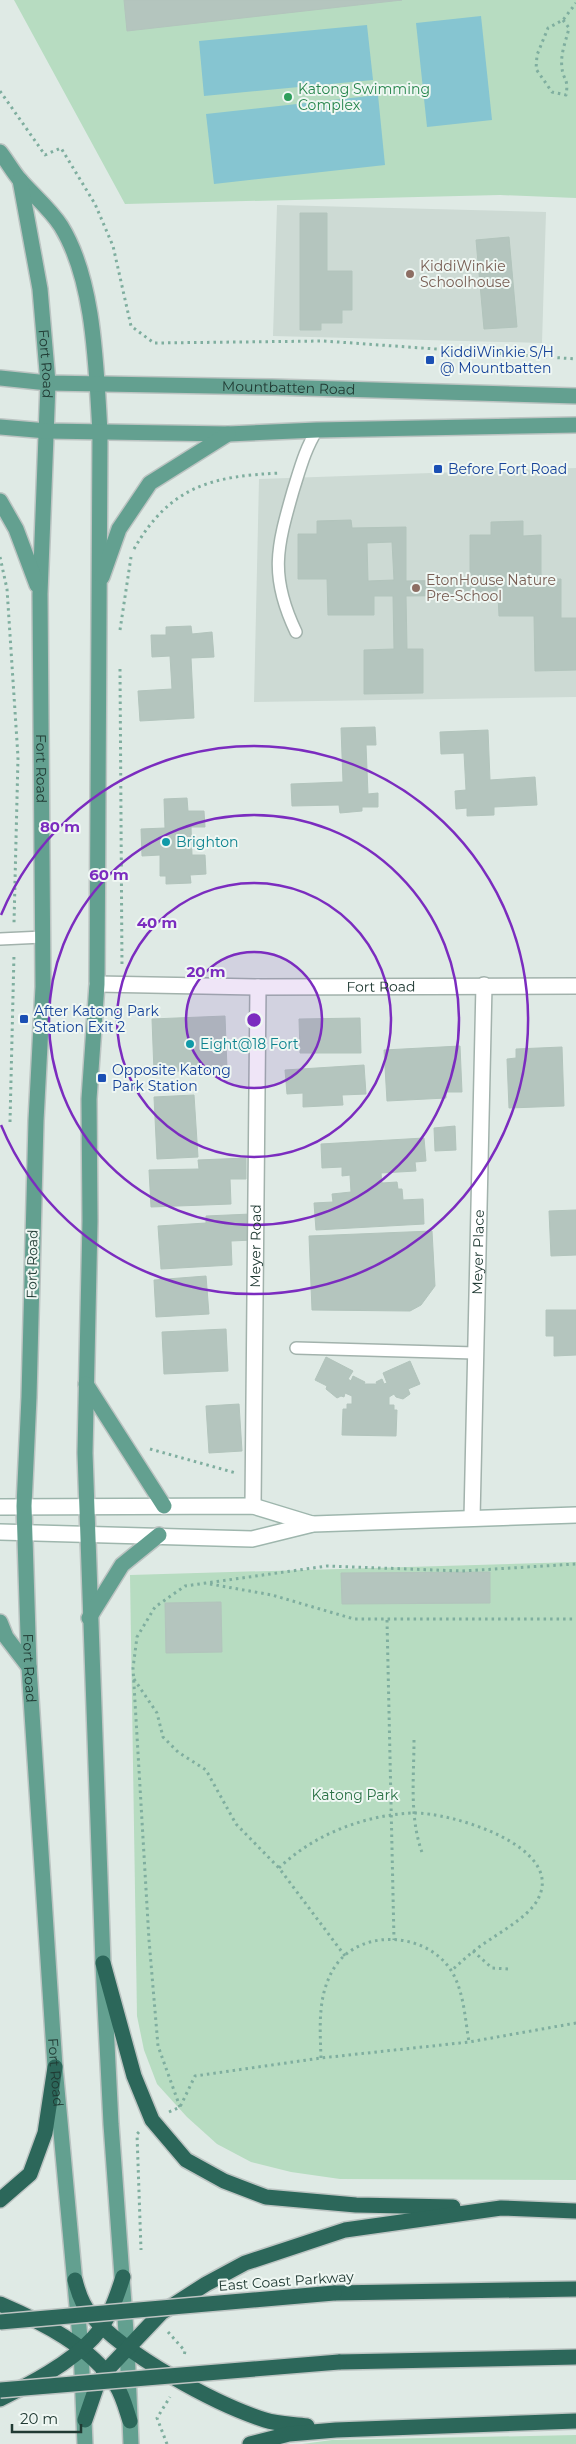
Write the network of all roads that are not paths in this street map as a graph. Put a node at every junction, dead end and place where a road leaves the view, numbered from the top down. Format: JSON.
{"nodes":[{"id":1,"x":0,"y":152,"type":"edge"},
{"id":2,"x":20,"y":180,"type":"junction"},
{"id":3,"x":0,"y":378,"type":"edge"},
{"id":4,"x":48,"y":383,"type":"junction"},
{"id":5,"x":97,"y":384,"type":"junction"},
{"id":6,"x":576,"y":396,"type":"edge"},
{"id":7,"x":576,"y":426,"type":"edge"},
{"id":8,"x":0,"y":427,"type":"edge"},
{"id":9,"x":317,"y":430,"type":"junction"},
{"id":10,"x":47,"y":431,"type":"junction"},
{"id":11,"x":100,"y":432,"type":"junction"},
{"id":12,"x":228,"y":434,"type":"junction"},
{"id":13,"x":0,"y":501,"type":"edge"},
{"id":14,"x":98,"y":586,"type":"junction"},
{"id":15,"x":40,"y":594,"type":"junction"},
{"id":16,"x":296,"y":632,"type":"dead end"},
{"id":17,"x":43,"y":937,"type":"junction"},
{"id":18,"x":0,"y":938,"type":"edge"},
{"id":19,"x":97,"y":984,"type":"junction"},
{"id":20,"x":484,"y":985,"type":"junction"},
{"id":21,"x":576,"y":986,"type":"edge"},
{"id":22,"x":258,"y":987,"type":"junction"},
{"id":23,"x":296,"y":1348,"type":"dead end"},
{"id":24,"x":475,"y":1353,"type":"junction"},
{"id":25,"x":86,"y":1384,"type":"junction"},
{"id":26,"x":24,"y":1506,"type":"junction"},
{"id":27,"x":86,"y":1506,"type":"junction"},
{"id":28,"x":164,"y":1506,"type":"junction"},
{"id":29,"x":252,"y":1506,"type":"junction"},
{"id":30,"x":0,"y":1507,"type":"edge"},
{"id":31,"x":576,"y":1515,"type":"edge"},
{"id":32,"x":472,"y":1518,"type":"junction"},
{"id":33,"x":313,"y":1524,"type":"junction"},
{"id":34,"x":25,"y":1531,"type":"junction"},
{"id":35,"x":0,"y":1532,"type":"edge"},
{"id":36,"x":86,"y":1534,"type":"junction"},
{"id":37,"x":159,"y":1535,"type":"junction"},
{"id":38,"x":89,"y":1618,"type":"junction"},
{"id":39,"x":0,"y":1622,"type":"edge"},
{"id":40,"x":30,"y":1667,"type":"junction"},
{"id":41,"x":103,"y":1963,"type":"junction"},
{"id":42,"x":55,"y":2067,"type":"junction"},
{"id":43,"x":0,"y":2200,"type":"edge"},
{"id":44,"x":501,"y":2208,"type":"junction"},
{"id":45,"x":576,"y":2211,"type":"edge"},
{"id":46,"x":123,"y":2277,"type":"junction"},
{"id":47,"x":74,"y":2280,"type":"junction"},
{"id":48,"x":576,"y":2289,"type":"edge"},
{"id":49,"x":0,"y":2304,"type":"edge"},
{"id":50,"x":0,"y":2322,"type":"edge"},
{"id":51,"x":102,"y":2326,"type":"junction"},
{"id":52,"x":127,"y":2346,"type":"junction"},
{"id":53,"x":81,"y":2349,"type":"junction"},
{"id":54,"x":576,"y":2357,"type":"edge"},
{"id":55,"x":106,"y":2370,"type":"junction"},
{"id":56,"x":0,"y":2390,"type":"edge"},
{"id":57,"x":0,"y":2399,"type":"edge"},
{"id":58,"x":84,"y":2420,"type":"junction"},
{"id":59,"x":130,"y":2421,"type":"junction"},
{"id":60,"x":576,"y":2421,"type":"edge"},
{"id":61,"x":336,"y":2430,"type":"junction"},
{"id":62,"x":85,"y":2444,"type":"edge"},
{"id":63,"x":131,"y":2444,"type":"edge"},
{"id":64,"x":250,"y":2444,"type":"edge"}],
"edges":[{"from":1,"to":2,"type":"main road","name":"Fort Road"},
{"from":2,"to":4,"type":"main road","name":"Fort Road"},
{"from":2,"to":5,"type":"main road","name":"Fort Road"},
{"from":3,"to":4,"type":"main road","name":"Mountbatten Road"},
{"from":4,"to":5,"type":"main road","name":"Mountbatten Road"},
{"from":4,"to":10,"type":"main road","name":"Fort Road"},
{"from":5,"to":6,"type":"main road","name":"Mountbatten Road"},
{"from":5,"to":11,"type":"main road","name":"Fort Road"},
{"from":7,"to":9,"type":"main road"},
{"from":8,"to":10,"type":"main road"},
{"from":9,"to":12,"type":"main road"},
{"from":9,"to":16,"type":"lane"},
{"from":10,"to":11,"type":"main road"},
{"from":10,"to":15,"type":"main road","name":"Fort Road"},
{"from":11,"to":12,"type":"main road"},
{"from":11,"to":14,"type":"main road","name":"Fort Road"},
{"from":12,"to":14,"type":"main road"},
{"from":13,"to":15,"type":"main road"},
{"from":14,"to":19,"type":"main road","name":"Fort Road"},
{"from":15,"to":17,"type":"main road","name":"Fort Road"},
{"from":17,"to":18,"type":"lane"},
{"from":17,"to":26,"type":"main road","name":"Fort Road"},
{"from":19,"to":22,"type":"street","name":"Fort Road"},
{"from":19,"to":25,"type":"main road","name":"Fort Road"},
{"from":20,"to":21,"type":"street","name":"Fort Road"},
{"from":20,"to":22,"type":"street","name":"Fort Road"},
{"from":20,"to":24,"type":"street","name":"Meyer Place"},
{"from":22,"to":29,"type":"street","name":"Meyer Road"},
{"from":23,"to":24,"type":"lane"},
{"from":24,"to":32,"type":"street","name":"Meyer Place"},
{"from":25,"to":27,"type":"main road","name":"Fort Road"},
{"from":25,"to":28,"type":"main road"},
{"from":26,"to":27,"type":"street"},
{"from":26,"to":30,"type":"street"},
{"from":26,"to":34,"type":"main road","name":"Fort Road"},
{"from":27,"to":28,"type":"street"},
{"from":27,"to":36,"type":"main road","name":"Fort Road"},
{"from":28,"to":29,"type":"street"},
{"from":29,"to":33,"type":"street"},
{"from":31,"to":32,"type":"street"},
{"from":32,"to":33,"type":"street"},
{"from":33,"to":37,"type":"street"},
{"from":34,"to":35,"type":"street"},
{"from":34,"to":36,"type":"street"},
{"from":34,"to":40,"type":"main road","name":"Fort Road"},
{"from":36,"to":37,"type":"street"},
{"from":36,"to":38,"type":"main road","name":"Fort Road"},
{"from":37,"to":38,"type":"main road"},
{"from":38,"to":41,"type":"main road","name":"Fort Road"},
{"from":39,"to":40,"type":"main road"},
{"from":40,"to":42,"type":"main road","name":"Fort Road"},
{"from":41,"to":44,"type":"highway"},
{"from":41,"to":46,"type":"main road","name":"Fort Road"},
{"from":42,"to":43,"type":"highway"},
{"from":42,"to":47,"type":"main road","name":"Fort Road"},
{"from":44,"to":45,"type":"highway"},
{"from":44,"to":52,"type":"highway"},
{"from":46,"to":51,"type":"highway"},
{"from":46,"to":52,"type":"main road","name":"Fort Road"},
{"from":47,"to":51,"type":"highway"},
{"from":47,"to":53,"type":"main road","name":"Fort Road"},
{"from":48,"to":50,"type":"highway","name":"East Coast Parkway","bridge":true},
{"from":49,"to":53,"type":"highway"},
{"from":51,"to":52,"type":"highway"},
{"from":51,"to":53,"type":"highway"},
{"from":52,"to":55,"type":"highway"},
{"from":52,"to":59,"type":"main road","name":"Fort Road"},
{"from":52,"to":61,"type":"highway"},
{"from":53,"to":55,"type":"highway"},
{"from":53,"to":57,"type":"highway"},
{"from":53,"to":58,"type":"main road","name":"Fort Road"},
{"from":54,"to":56,"type":"highway","bridge":true},
{"from":55,"to":58,"type":"highway"},
{"from":55,"to":59,"type":"highway"},
{"from":58,"to":62,"type":"main road","name":"Fort Road"},
{"from":59,"to":63,"type":"main road","name":"Fort Road"},
{"from":60,"to":61,"type":"highway"},
{"from":61,"to":64,"type":"highway"}]}
